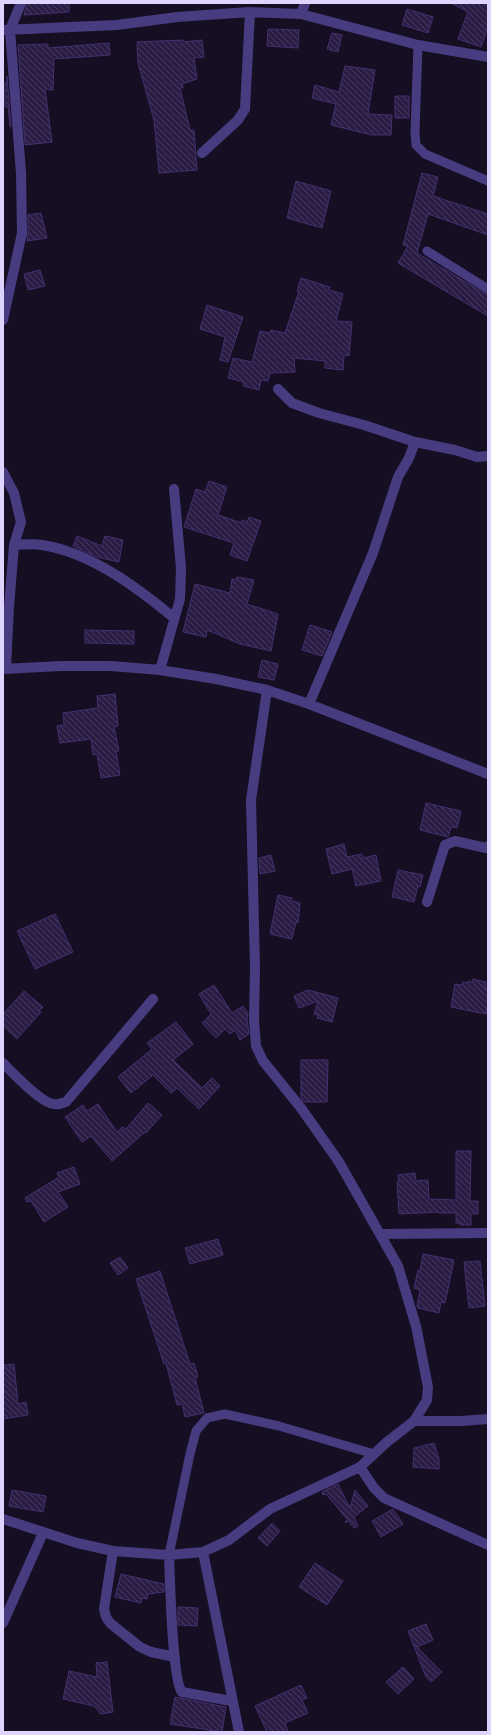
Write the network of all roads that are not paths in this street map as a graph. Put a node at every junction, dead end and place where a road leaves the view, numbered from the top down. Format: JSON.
{"nodes":[{"id":1,"x":21,"y":3,"type":"edge"},
{"id":2,"x":305,"y":3,"type":"edge"},
{"id":3,"x":250,"y":12,"type":"junction"},
{"id":4,"x":301,"y":14,"type":"junction"},
{"id":5,"x":7,"y":30,"type":"edge"},
{"id":6,"x":418,"y":45,"type":"junction"},
{"id":7,"x":488,"y":57,"type":"edge"},
{"id":8,"x":202,"y":153,"type":"dead end"},
{"id":9,"x":488,"y":181,"type":"edge"},
{"id":10,"x":427,"y":250,"type":"dead end"},
{"id":11,"x":488,"y":289,"type":"edge"},
{"id":12,"x":3,"y":320,"type":"edge"},
{"id":13,"x":278,"y":389,"type":"dead end"},
{"id":14,"x":415,"y":442,"type":"junction"},
{"id":15,"x":488,"y":456,"type":"edge"},
{"id":16,"x":3,"y":472,"type":"edge"},
{"id":17,"x":174,"y":489,"type":"dead end"},
{"id":18,"x":14,"y":545,"type":"junction"},
{"id":19,"x":174,"y":618,"type":"junction"},
{"id":20,"x":5,"y":669,"type":"edge"},
{"id":21,"x":160,"y":670,"type":"junction"},
{"id":22,"x":267,"y":690,"type":"junction"},
{"id":23,"x":309,"y":704,"type":"junction"},
{"id":24,"x":488,"y":774,"type":"edge"},
{"id":25,"x":488,"y":846,"type":"edge"},
{"id":26,"x":427,"y":902,"type":"dead end"},
{"id":27,"x":154,"y":999,"type":"dead end"},
{"id":28,"x":3,"y":1063,"type":"edge"},
{"id":29,"x":488,"y":1233,"type":"edge"},
{"id":30,"x":380,"y":1234,"type":"junction"},
{"id":31,"x":488,"y":1418,"type":"edge"},
{"id":32,"x":414,"y":1422,"type":"junction"},
{"id":33,"x":374,"y":1454,"type":"junction"},
{"id":34,"x":360,"y":1467,"type":"junction"},
{"id":35,"x":3,"y":1519,"type":"edge"},
{"id":36,"x":43,"y":1533,"type":"junction"},
{"id":37,"x":488,"y":1545,"type":"edge"},
{"id":38,"x":113,"y":1550,"type":"junction"},
{"id":39,"x":203,"y":1552,"type":"junction"},
{"id":40,"x":169,"y":1555,"type":"junction"},
{"id":41,"x":3,"y":1623,"type":"edge"},
{"id":42,"x":175,"y":1657,"type":"junction"},
{"id":43,"x":231,"y":1701,"type":"junction"},
{"id":44,"x":238,"y":1732,"type":"edge"}],
"edges":[{"from":1,"to":5,"type":"street"},
{"from":2,"to":4,"type":"street"},
{"from":3,"to":4,"type":"street"},
{"from":3,"to":5,"type":"street"},
{"from":3,"to":8,"type":"street"},
{"from":4,"to":6,"type":"street"},
{"from":5,"to":12,"type":"street"},
{"from":6,"to":7,"type":"street"},
{"from":6,"to":9,"type":"lane"},
{"from":10,"to":11,"type":"lane"},
{"from":13,"to":14,"type":"street"},
{"from":14,"to":15,"type":"street"},
{"from":14,"to":23,"type":"street"},
{"from":16,"to":18,"type":"street"},
{"from":17,"to":19,"type":"street"},
{"from":18,"to":19,"type":"street"},
{"from":18,"to":20,"type":"street"},
{"from":19,"to":21,"type":"street"},
{"from":20,"to":21,"type":"street"},
{"from":21,"to":22,"type":"street"},
{"from":22,"to":23,"type":"street"},
{"from":22,"to":30,"type":"street"},
{"from":23,"to":24,"type":"street"},
{"from":25,"to":26,"type":"street"},
{"from":27,"to":28,"type":"street"},
{"from":29,"to":30,"type":"street"},
{"from":30,"to":32,"type":"street"},
{"from":31,"to":32,"type":"street"},
{"from":32,"to":33,"type":"street"},
{"from":33,"to":34,"type":"street"},
{"from":33,"to":40,"type":"lane"},
{"from":34,"to":37,"type":"street"},
{"from":34,"to":39,"type":"street"},
{"from":35,"to":36,"type":"street"},
{"from":36,"to":38,"type":"street"},
{"from":36,"to":41,"type":"street"},
{"from":38,"to":40,"type":"street"},
{"from":38,"to":42,"type":"street"},
{"from":39,"to":40,"type":"street"},
{"from":39,"to":43,"type":"street"},
{"from":40,"to":42,"type":"street"},
{"from":42,"to":43,"type":"street"},
{"from":43,"to":44,"type":"street"}]}
